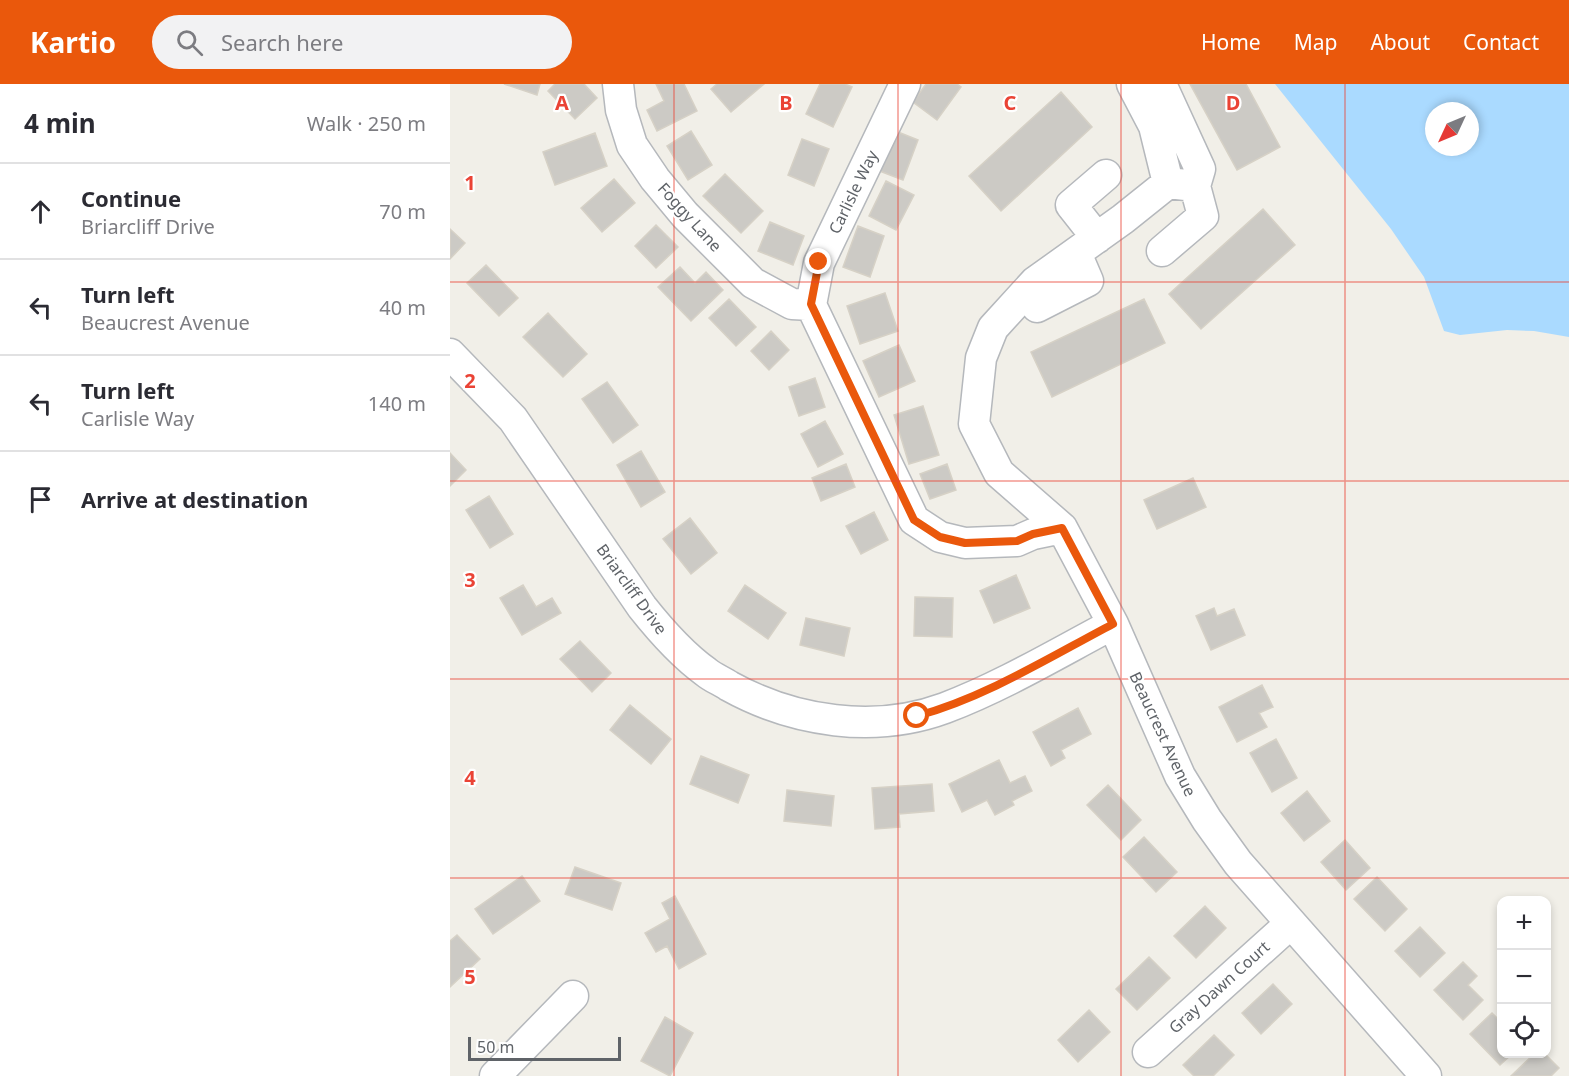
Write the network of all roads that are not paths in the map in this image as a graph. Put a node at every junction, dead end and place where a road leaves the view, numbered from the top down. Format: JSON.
{"nodes":[{"id":1,"x":618,"y":84,"type":"edge"},
{"id":2,"x":905,"y":84,"type":"edge"},
{"id":3,"x":1132,"y":84,"type":"edge"},
{"id":4,"x":1161,"y":84,"type":"edge"},
{"id":5,"x":1106,"y":175,"type":"dead end"},
{"id":6,"x":1181,"y":184,"type":"junction"},
{"id":7,"x":1087,"y":246,"type":"junction"},
{"id":8,"x":1162,"y":251,"type":"dead end"},
{"id":9,"x":811,"y":304,"type":"junction"},
{"id":10,"x":1037,"y":307,"type":"dead end"},
{"id":11,"x":450,"y":354,"type":"edge"},
{"id":12,"x":1062,"y":528,"type":"junction"},
{"id":13,"x":1113,"y":624,"type":"junction"},
{"id":14,"x":1291,"y":923,"type":"junction"},
{"id":15,"x":573,"y":996,"type":"dead end"},
{"id":16,"x":1148,"y":1052,"type":"dead end"},
{"id":17,"x":1419,"y":1074,"type":"edge"},
{"id":18,"x":495,"y":1076,"type":"edge"}],
"edges":[{"from":1,"to":9,"type":"street","name":"Foggy Lane"},
{"from":2,"to":9,"type":"street","name":"Carlisle Way"},
{"from":3,"to":6,"type":"street"},
{"from":4,"to":6,"type":"street"},
{"from":5,"to":7,"type":"street"},
{"from":6,"to":7,"type":"street","name":"Beaucrest Avenue"},
{"from":6,"to":8,"type":"street"},
{"from":7,"to":10,"type":"street"},
{"from":7,"to":12,"type":"street","name":"Beaucrest Avenue"},
{"from":9,"to":12,"type":"street"},
{"from":11,"to":13,"type":"street","name":"Briarcliff Drive"},
{"from":12,"to":13,"type":"street","name":"Beaucrest Avenue"},
{"from":13,"to":14,"type":"street","name":"Beaucrest Avenue"},
{"from":14,"to":16,"type":"street","name":"Gray Dawn Court"},
{"from":14,"to":17,"type":"street","name":"Beaucrest Avenue"},
{"from":15,"to":18,"type":"street"}]}
